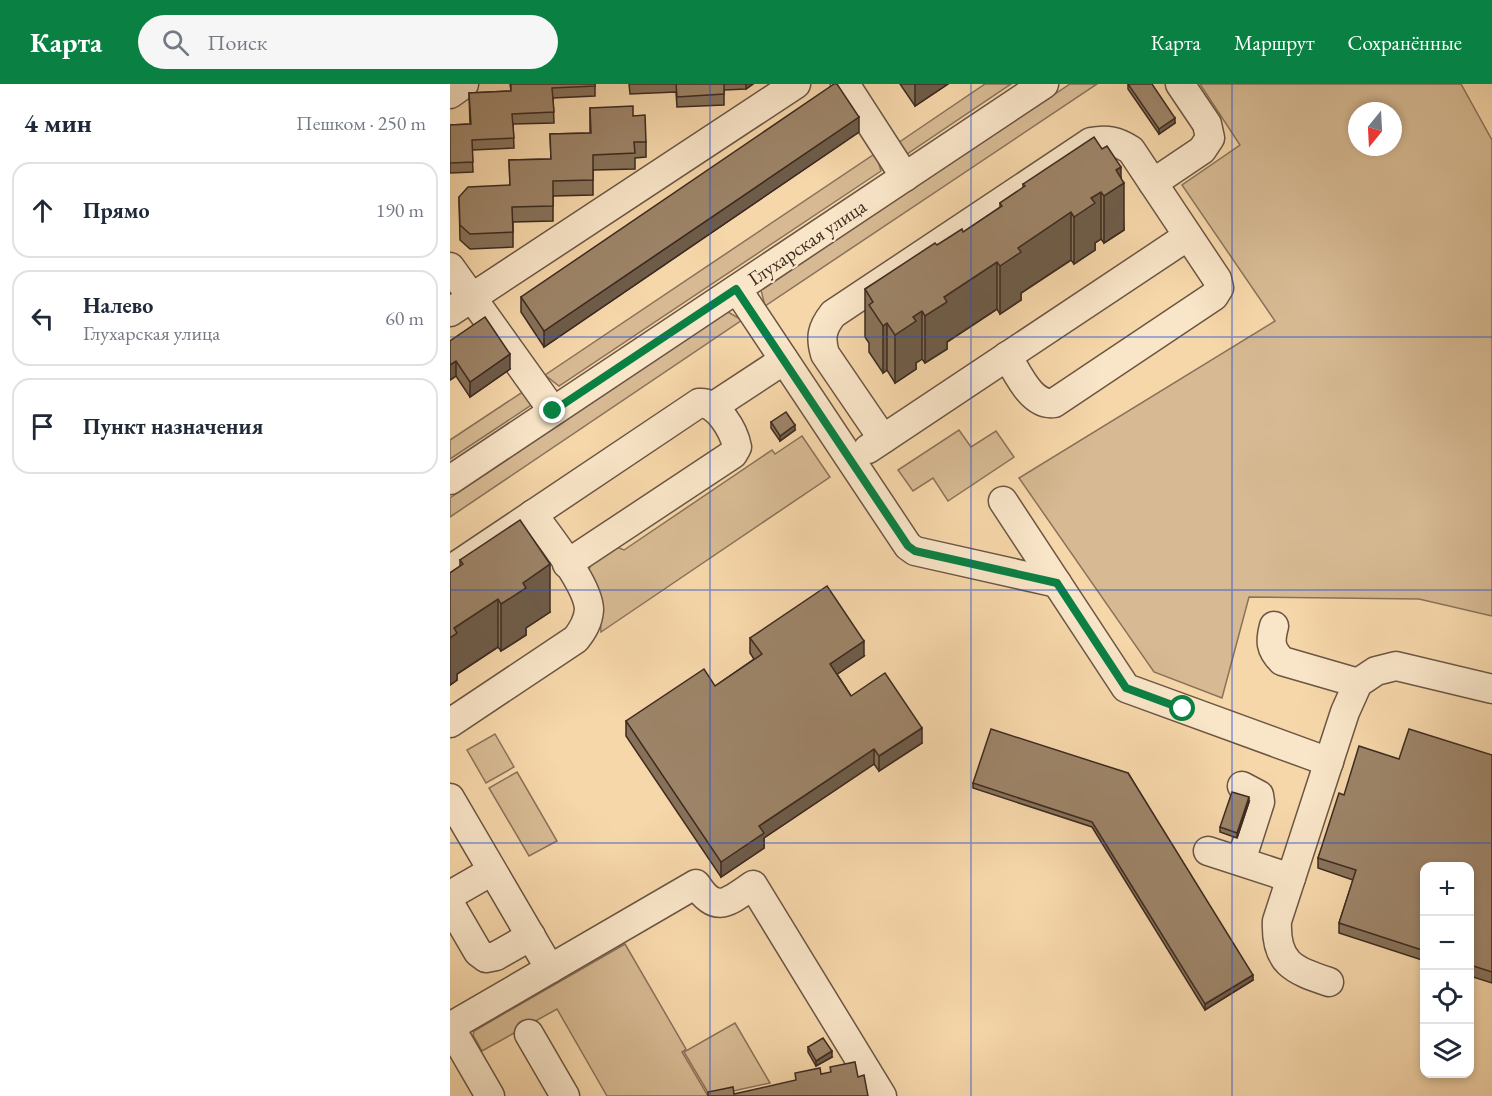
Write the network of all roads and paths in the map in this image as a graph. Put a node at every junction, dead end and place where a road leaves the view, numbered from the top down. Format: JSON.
{"nodes":[{"id":1,"x":464,"y":84,"type":"edge"},
{"id":2,"x":796,"y":84,"type":"edge"},
{"id":3,"x":845,"y":84,"type":"edge"},
{"id":4,"x":1044,"y":84,"type":"edge"},
{"id":5,"x":1180,"y":84,"type":"edge"},
{"id":6,"x":450,"y":93,"type":"edge"},
{"id":7,"x":905,"y":177,"type":"junction"},
{"id":8,"x":1153,"y":183,"type":"junction"},
{"id":9,"x":1188,"y":236,"type":"junction"},
{"id":10,"x":450,"y":267,"type":"edge"},
{"id":11,"x":736,"y":289,"type":"junction"},
{"id":12,"x":461,"y":305,"type":"edge"},
{"id":13,"x":1007,"y":356,"type":"junction"},
{"id":14,"x":784,"y":360,"type":"junction"},
{"id":15,"x":714,"y":406,"type":"junction"},
{"id":16,"x":553,"y":411,"type":"junction"},
{"id":17,"x":883,"y":439,"type":"junction"},
{"id":18,"x":851,"y":460,"type":"junction"},
{"id":19,"x":450,"y":480,"type":"edge"},
{"id":20,"x":1003,"y":501,"type":"dead end"},
{"id":21,"x":533,"y":514,"type":"junction"},
{"id":22,"x":567,"y":564,"type":"junction"},
{"id":23,"x":450,"y":570,"type":"edge"},
{"id":24,"x":1057,"y":583,"type":"junction"},
{"id":25,"x":1274,"y":626,"type":"dead end"},
{"id":26,"x":1358,"y":683,"type":"junction"},
{"id":27,"x":1492,"y":689,"type":"edge"},
{"id":28,"x":450,"y":723,"type":"edge"},
{"id":29,"x":1329,"y":762,"type":"junction"},
{"id":30,"x":1242,"y":786,"type":"dead end"},
{"id":31,"x":450,"y":798,"type":"edge"},
{"id":32,"x":1208,"y":851,"type":"dead end"},
{"id":33,"x":1241,"y":861,"type":"junction"},
{"id":34,"x":492,"y":870,"type":"junction"},
{"id":35,"x":1291,"y":878,"type":"junction"},
{"id":36,"x":450,"y":896,"type":"edge"},
{"id":37,"x":450,"y":903,"type":"edge"},
{"id":38,"x":531,"y":936,"type":"junction"},
{"id":39,"x":550,"y":969,"type":"junction"},
{"id":40,"x":1329,"y":982,"type":"dead end"},
{"id":41,"x":450,"y":1027,"type":"edge"},
{"id":42,"x":529,"y":1034,"type":"dead end"},
{"id":43,"x":876,"y":1086,"type":"edge"},
{"id":44,"x":842,"y":1089,"type":"edge"},
{"id":45,"x":490,"y":1096,"type":"edge"},
{"id":46,"x":565,"y":1096,"type":"edge"}],
"edges":[{"from":1,"to":6,"type":"street"},
{"from":2,"to":12,"type":"street"},
{"from":3,"to":7,"type":"street"},
{"from":4,"to":7,"type":"street","name":"Глухарская улица"},
{"from":5,"to":8,"type":"street"},
{"from":7,"to":11,"type":"street","name":"Глухарская улица"},
{"from":8,"to":9,"type":"street"},
{"from":8,"to":17,"type":"street"},
{"from":9,"to":13,"type":"street"},
{"from":9,"to":13,"type":"street"},
{"from":10,"to":12,"type":"street"},
{"from":11,"to":14,"type":"street"},
{"from":11,"to":16,"type":"street","name":"Глухарская улица"},
{"from":12,"to":16,"type":"street"},
{"from":13,"to":17,"type":"street"},
{"from":14,"to":15,"type":"street"},
{"from":14,"to":18,"type":"street"},
{"from":15,"to":21,"type":"street"},
{"from":15,"to":22,"type":"street"},
{"from":16,"to":19,"type":"street","name":"Глухарская улица"},
{"from":17,"to":18,"type":"street"},
{"from":18,"to":24,"type":"street"},
{"from":20,"to":24,"type":"street"},
{"from":21,"to":22,"type":"street"},
{"from":21,"to":23,"type":"street"},
{"from":22,"to":28,"type":"street"},
{"from":24,"to":29,"type":"street"},
{"from":25,"to":26,"type":"street"},
{"from":26,"to":27,"type":"street"},
{"from":26,"to":29,"type":"street"},
{"from":29,"to":35,"type":"street"},
{"from":30,"to":33,"type":"street"},
{"from":31,"to":34,"type":"street"},
{"from":32,"to":33,"type":"street"},
{"from":33,"to":35,"type":"street"},
{"from":34,"to":36,"type":"street"},
{"from":34,"to":38,"type":"street"},
{"from":35,"to":40,"type":"street"},
{"from":37,"to":38,"type":"street"},
{"from":38,"to":39,"type":"street"},
{"from":39,"to":41,"type":"street"},
{"from":39,"to":43,"type":"street"},
{"from":41,"to":45,"type":"street"},
{"from":42,"to":46,"type":"street"},
{"from":43,"to":44,"type":"street"}]}
